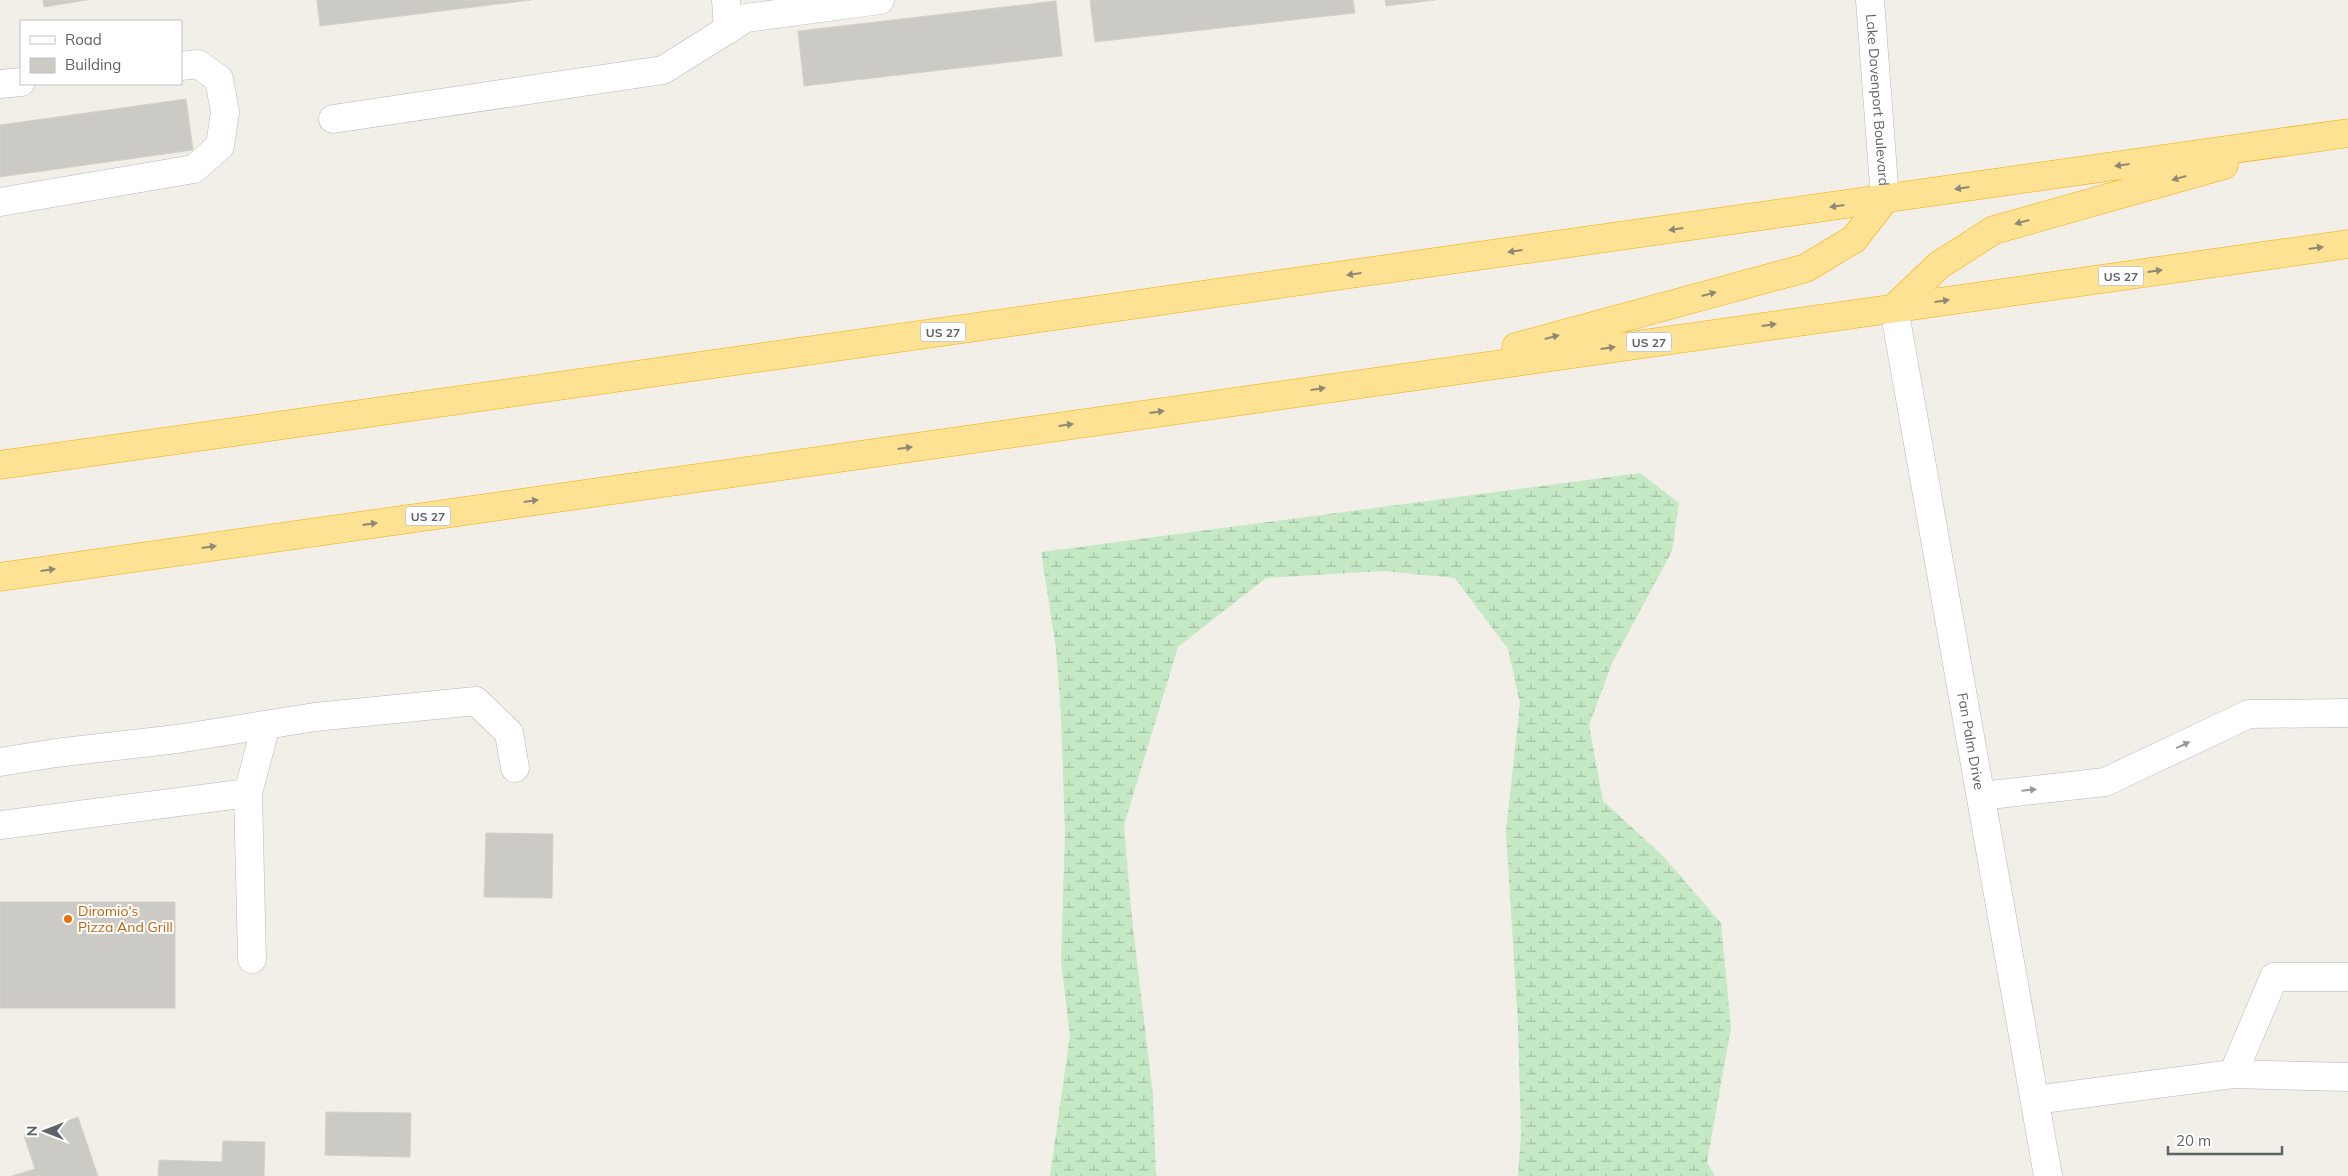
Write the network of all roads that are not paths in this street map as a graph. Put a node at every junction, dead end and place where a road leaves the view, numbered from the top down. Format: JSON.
{"nodes":[{"id":1,"x":726,"y":0,"type":"edge"},
{"id":2,"x":880,"y":0,"type":"edge"},
{"id":3,"x":1870,"y":0,"type":"edge"},
{"id":4,"x":847,"y":2,"type":"edge"},
{"id":5,"x":728,"y":30,"type":"junction"},
{"id":6,"x":182,"y":66,"type":"edge"},
{"id":7,"x":20,"y":82,"type":"edge"},
{"id":8,"x":0,"y":84,"type":"edge"},
{"id":9,"x":333,"y":119,"type":"dead end"},
{"id":10,"x":2337,"y":135,"type":"edge"},
{"id":11,"x":1885,"y":199,"type":"junction"},
{"id":12,"x":0,"y":202,"type":"edge"},
{"id":13,"x":2348,"y":244,"type":"edge"},
{"id":14,"x":1894,"y":308,"type":"junction"},
{"id":15,"x":1404,"y":377,"type":"junction"},
{"id":16,"x":0,"y":465,"type":"edge"},
{"id":17,"x":0,"y":577,"type":"edge"},
{"id":18,"x":2348,"y":713,"type":"edge"},
{"id":19,"x":266,"y":725,"type":"junction"},
{"id":20,"x":0,"y":762,"type":"edge"},
{"id":21,"x":515,"y":768,"type":"dead end"},
{"id":22,"x":248,"y":793,"type":"junction"},
{"id":23,"x":1981,"y":796,"type":"junction"},
{"id":24,"x":0,"y":825,"type":"edge"},
{"id":25,"x":252,"y":959,"type":"dead end"},
{"id":26,"x":2348,"y":977,"type":"edge"},
{"id":27,"x":2233,"y":1074,"type":"junction"},
{"id":28,"x":2348,"y":1077,"type":"edge"},
{"id":29,"x":2035,"y":1100,"type":"junction"},
{"id":30,"x":2048,"y":1176,"type":"edge"}],
"edges":[{"from":1,"to":5,"type":"street"},
{"from":2,"to":4,"type":"street"},
{"from":3,"to":11,"type":"street","name":"Lake Davenport Boulevard"},
{"from":4,"to":5,"type":"street"},
{"from":5,"to":9,"type":"street"},
{"from":6,"to":12,"type":"street"},
{"from":7,"to":8,"type":"street"},
{"from":10,"to":11,"type":"highway","number":"US 27","one_way":true},
{"from":10,"to":14,"type":"highway","one_way":true},
{"from":15,"to":11,"type":"highway","one_way":true},
{"from":11,"to":16,"type":"highway","number":"US 27","one_way":true},
{"from":14,"to":13,"type":"highway","number":"US 27","one_way":true},
{"from":15,"to":14,"type":"highway","number":"US 27","one_way":true},
{"from":14,"to":23,"type":"street","name":"Fan Palm Drive"},
{"from":17,"to":15,"type":"highway","number":"US 27","one_way":true},
{"from":23,"to":18,"type":"street","one_way":true},
{"from":19,"to":20,"type":"street"},
{"from":19,"to":21,"type":"street"},
{"from":19,"to":22,"type":"street"},
{"from":22,"to":24,"type":"street"},
{"from":22,"to":25,"type":"street"},
{"from":23,"to":29,"type":"street","name":"Fan Palm Drive"},
{"from":26,"to":27,"type":"street"},
{"from":27,"to":28,"type":"street"},
{"from":27,"to":29,"type":"street"},
{"from":29,"to":30,"type":"street","name":"Fan Palm Drive"}]}
